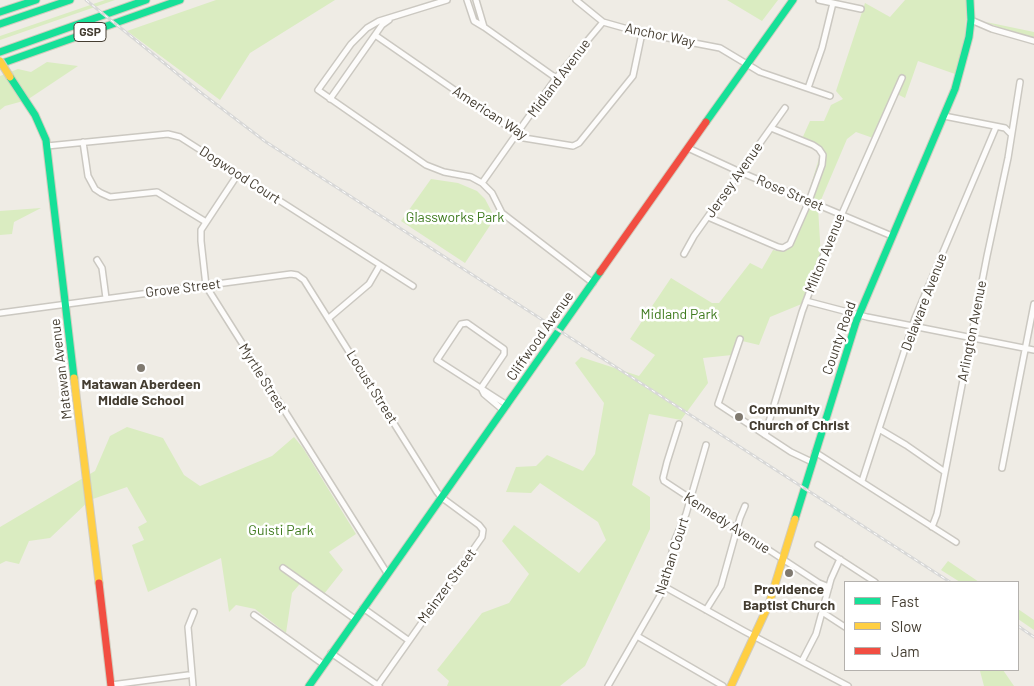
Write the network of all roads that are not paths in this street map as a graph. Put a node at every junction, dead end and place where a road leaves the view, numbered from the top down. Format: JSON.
{"nodes":[{"id":1,"x":36,"y":0,"type":"edge"},
{"id":2,"x":70,"y":0,"type":"edge"},
{"id":3,"x":146,"y":0,"type":"edge"},
{"id":4,"x":180,"y":0,"type":"edge"},
{"id":5,"x":447,"y":0,"type":"edge"},
{"id":6,"x":467,"y":0,"type":"edge"},
{"id":7,"x":476,"y":0,"type":"edge"},
{"id":8,"x":576,"y":0,"type":"edge"},
{"id":9,"x":793,"y":0,"type":"edge"},
{"id":10,"x":819,"y":0,"type":"edge"},
{"id":11,"x":970,"y":0,"type":"edge"},
{"id":12,"x":832,"y":3,"type":"junction"},
{"id":13,"x":861,"y":9,"type":"dead end"},
{"id":14,"x":0,"y":12,"type":"edge"},
{"id":15,"x":391,"y":18,"type":"junction"},
{"id":16,"x":972,"y":20,"type":"junction"},
{"id":17,"x":603,"y":22,"type":"junction"},
{"id":18,"x":0,"y":24,"type":"edge"},
{"id":19,"x":484,"y":27,"type":"junction"},
{"id":20,"x":642,"y":33,"type":"junction"},
{"id":21,"x":375,"y":35,"type":"junction"},
{"id":22,"x":1034,"y":41,"type":"edge"},
{"id":23,"x":0,"y":52,"type":"edge"},
{"id":24,"x":0,"y":63,"type":"edge"},
{"id":25,"x":747,"y":65,"type":"junction"},
{"id":26,"x":556,"y":78,"type":"junction"},
{"id":27,"x":902,"y":78,"type":"dead end"},
{"id":28,"x":1020,"y":82,"type":"dead end"},
{"id":29,"x":808,"y":88,"type":"junction"},
{"id":30,"x":830,"y":96,"type":"dead end"},
{"id":31,"x":330,"y":99,"type":"junction"},
{"id":32,"x":785,"y":108,"type":"dead end"},
{"id":33,"x":944,"y":116,"type":"junction"},
{"id":34,"x":996,"y":127,"type":"junction"},
{"id":35,"x":771,"y":128,"type":"junction"},
{"id":36,"x":517,"y":133,"type":"junction"},
{"id":37,"x":1011,"y":134,"type":"junction"},
{"id":38,"x":83,"y":142,"type":"junction"},
{"id":39,"x":46,"y":146,"type":"junction"},
{"id":40,"x":688,"y":148,"type":"junction"},
{"id":41,"x":740,"y":172,"type":"junction"},
{"id":42,"x":238,"y":174,"type":"junction"},
{"id":43,"x":482,"y":183,"type":"junction"},
{"id":44,"x":809,"y":201,"type":"junction"},
{"id":45,"x":841,"y":215,"type":"junction"},
{"id":46,"x":708,"y":217,"type":"junction"},
{"id":47,"x":206,"y":222,"type":"junction"},
{"id":48,"x":892,"y":236,"type":"junction"},
{"id":49,"x":684,"y":254,"type":"dead end"},
{"id":50,"x":97,"y":260,"type":"dead end"},
{"id":51,"x":380,"y":265,"type":"junction"},
{"id":52,"x":301,"y":278,"type":"joint"},
{"id":53,"x":593,"y":283,"type":"junction"},
{"id":54,"x":206,"y":286,"type":"junction"},
{"id":55,"x":413,"y":286,"type":"dead end"},
{"id":56,"x":106,"y":298,"type":"junction"},
{"id":57,"x":806,"y":301,"type":"junction"},
{"id":58,"x":66,"y":304,"type":"junction"},
{"id":59,"x":1034,"y":304,"type":"edge"},
{"id":60,"x":0,"y":313,"type":"edge"},
{"id":61,"x":859,"y":315,"type":"junction"},
{"id":62,"x":329,"y":318,"type":"junction"},
{"id":63,"x":912,"y":326,"type":"junction"},
{"id":64,"x":971,"y":338,"type":"junction"},
{"id":65,"x":740,"y":339,"type":"dead end"},
{"id":66,"x":1025,"y":348,"type":"junction"},
{"id":67,"x":1034,"y":350,"type":"edge"},
{"id":68,"x":481,"y":388,"type":"junction"},
{"id":69,"x":505,"y":408,"type":"junction"},
{"id":70,"x":679,"y":424,"type":"dead end"},
{"id":71,"x":879,"y":429,"type":"junction"},
{"id":72,"x":765,"y":435,"type":"junction"},
{"id":73,"x":706,"y":445,"type":"dead end"},
{"id":74,"x":815,"y":452,"type":"junction"},
{"id":75,"x":812,"y":462,"type":"junction"},
{"id":76,"x":1002,"y":468,"type":"dead end"},
{"id":77,"x":945,"y":472,"type":"junction"},
{"id":78,"x":862,"y":482,"type":"junction"},
{"id":79,"x":441,"y":497,"type":"junction"},
{"id":80,"x":690,"y":499,"type":"junction"},
{"id":81,"x":745,"y":506,"type":"dead end"},
{"id":82,"x":932,"y":527,"type":"junction"},
{"id":83,"x":736,"y":529,"type":"junction"},
{"id":84,"x":956,"y":542,"type":"dead end"},
{"id":85,"x":818,"y":545,"type":"dead end"},
{"id":86,"x":783,"y":559,"type":"junction"},
{"id":87,"x":840,"y":559,"type":"junction"},
{"id":88,"x":284,"y":568,"type":"dead end"},
{"id":89,"x":387,"y":573,"type":"junction"},
{"id":90,"x":873,"y":581,"type":"edge"},
{"id":91,"x":665,"y":587,"type":"junction"},
{"id":92,"x":829,"y":587,"type":"junction"},
{"id":93,"x":363,"y":608,"type":"junction"},
{"id":94,"x":706,"y":610,"type":"junction"},
{"id":95,"x":194,"y":612,"type":"dead end"},
{"id":96,"x":822,"y":612,"type":"junction"},
{"id":97,"x":254,"y":615,"type":"dead end"},
{"id":98,"x":355,"y":619,"type":"junction"},
{"id":99,"x":844,"y":626,"type":"edge"},
{"id":100,"x":637,"y":636,"type":"junction"},
{"id":101,"x":755,"y":636,"type":"junction"},
{"id":102,"x":408,"y":640,"type":"junction"},
{"id":103,"x":331,"y":653,"type":"junction"},
{"id":104,"x":802,"y":661,"type":"junction"},
{"id":105,"x":323,"y":664,"type":"junction"},
{"id":106,"x":188,"y":675,"type":"dead end"},
{"id":107,"x":111,"y":685,"type":"edge"},
{"id":108,"x":379,"y":685,"type":"edge"},
{"id":109,"x":193,"y":686,"type":"edge"},
{"id":110,"x":309,"y":686,"type":"edge"},
{"id":111,"x":608,"y":686,"type":"edge"},
{"id":112,"x":723,"y":686,"type":"edge"},
{"id":113,"x":731,"y":686,"type":"edge"},
{"id":114,"x":848,"y":686,"type":"edge"}],
"edges":[{"from":1,"to":14,"type":"main road"},
{"from":2,"to":18,"type":"main road"},
{"from":3,"to":23,"type":"main road","number":"GSP"},
{"from":4,"to":24,"type":"main road","number":"GSP"},
{"from":5,"to":15,"type":"street"},
{"from":6,"to":19,"type":"street"},
{"from":7,"to":19,"type":"street"},
{"from":8,"to":17,"type":"street","name":"Anchor Way"},
{"from":9,"to":25,"type":"main road","name":"Cliffwood Avenue"},
{"from":10,"to":12,"type":"street"},
{"from":11,"to":16,"type":"main road","name":"County Road"},
{"from":12,"to":13,"type":"street"},
{"from":12,"to":29,"type":"street"},
{"from":15,"to":21,"type":"street"},
{"from":15,"to":31,"type":"street"},
{"from":16,"to":22,"type":"street"},
{"from":16,"to":33,"type":"main road","name":"County Road"},
{"from":17,"to":20,"type":"street","name":"Anchor Way"},
{"from":17,"to":26,"type":"street","name":"Midland Avenue"},
{"from":19,"to":26,"type":"street"},
{"from":20,"to":25,"type":"street","name":"Anchor Way"},
{"from":20,"to":36,"type":"street","name":"American Way"},
{"from":21,"to":31,"type":"street"},
{"from":21,"to":36,"type":"street","name":"American Way"},
{"from":24,"to":39,"type":"main road","name":"Matawan Avenue","bridge":true},
{"from":25,"to":29,"type":"street","name":"Anchor Way"},
{"from":25,"to":40,"type":"main road","name":"Cliffwood Avenue"},
{"from":26,"to":36,"type":"street","name":"Midland Avenue"},
{"from":27,"to":45,"type":"street","name":"Milton Avenue"},
{"from":28,"to":37,"type":"street"},
{"from":29,"to":30,"type":"street","name":"Anchor Way"},
{"from":31,"to":43,"type":"street"},
{"from":32,"to":35,"type":"street","name":"Jersey Avenue"},
{"from":33,"to":34,"type":"street"},
{"from":33,"to":48,"type":"main road","name":"County Road"},
{"from":34,"to":37,"type":"street"},
{"from":34,"to":63,"type":"street","name":"Delaware Avenue"},
{"from":35,"to":41,"type":"street","name":"Jersey Avenue"},
{"from":35,"to":44,"type":"street"},
{"from":36,"to":43,"type":"street","name":"Midland Avenue"},
{"from":37,"to":64,"type":"street","name":"Arlington Avenue"},
{"from":38,"to":39,"type":"street","name":"Dogwood Court"},
{"from":38,"to":42,"type":"street","name":"Dogwood Court"},
{"from":38,"to":47,"type":"street"},
{"from":39,"to":58,"type":"main road","name":"Matawan Avenue"},
{"from":40,"to":41,"type":"street","name":"Rose Street"},
{"from":40,"to":53,"type":"main road","name":"Cliffwood Avenue"},
{"from":41,"to":44,"type":"street","name":"Rose Street"},
{"from":41,"to":46,"type":"street","name":"Jersey Avenue"},
{"from":42,"to":47,"type":"street","name":"Myrtle Street"},
{"from":42,"to":51,"type":"street","name":"Dogwood Court"},
{"from":43,"to":53,"type":"street"},
{"from":44,"to":45,"type":"street","name":"Rose Street"},
{"from":44,"to":46,"type":"street"},
{"from":45,"to":48,"type":"street","name":"Rose Street"},
{"from":45,"to":57,"type":"street","name":"Milton Avenue"},
{"from":46,"to":49,"type":"street","name":"Jersey Avenue"},
{"from":47,"to":54,"type":"street","name":"Myrtle Street"},
{"from":48,"to":61,"type":"main road","name":"County Road"},
{"from":50,"to":56,"type":"street"},
{"from":51,"to":55,"type":"street","name":"Dogwood Court"},
{"from":51,"to":62,"type":"street"},
{"from":52,"to":54,"type":"street","name":"Grove Street"},
{"from":52,"to":62,"type":"street","name":"Locust Street"},
{"from":53,"to":69,"type":"main road","name":"Cliffwood Avenue"},
{"from":54,"to":56,"type":"street","name":"Grove Street"},
{"from":54,"to":89,"type":"street","name":"Myrtle Street"},
{"from":56,"to":58,"type":"street","name":"Grove Street"},
{"from":57,"to":61,"type":"street"},
{"from":57,"to":72,"type":"street","name":"Milton Avenue"},
{"from":58,"to":60,"type":"street","name":"Grove Street"},
{"from":58,"to":107,"type":"main road","name":"Matawan Avenue"},
{"from":59,"to":66,"type":"street"},
{"from":61,"to":63,"type":"street"},
{"from":61,"to":74,"type":"main road","name":"County Road"},
{"from":62,"to":79,"type":"street","name":"Locust Street"},
{"from":63,"to":64,"type":"street"},
{"from":63,"to":71,"type":"street","name":"Delaware Avenue"},
{"from":64,"to":66,"type":"street"},
{"from":64,"to":77,"type":"street","name":"Arlington Avenue"},
{"from":65,"to":72,"type":"street"},
{"from":66,"to":67,"type":"street"},
{"from":66,"to":76,"type":"street"},
{"from":68,"to":68,"type":"street"},
{"from":68,"to":69,"type":"street"},
{"from":69,"to":79,"type":"main road","name":"Cliffwood Avenue"},
{"from":70,"to":80,"type":"street","name":"Kennedy Avenue"},
{"from":71,"to":77,"type":"street"},
{"from":71,"to":78,"type":"street","name":"Delaware Avenue"},
{"from":72,"to":75,"type":"street"},
{"from":73,"to":80,"type":"street","name":"Nathan Court"},
{"from":74,"to":75,"type":"main road","name":"County Road"},
{"from":74,"to":78,"type":"street"},
{"from":75,"to":86,"type":"main road","name":"County Road"},
{"from":77,"to":82,"type":"street","name":"Arlington Avenue"},
{"from":78,"to":82,"type":"street"},
{"from":79,"to":89,"type":"main road","name":"Cliffwood Avenue"},
{"from":79,"to":102,"type":"street","name":"Meinzer Street"},
{"from":80,"to":83,"type":"street","name":"Kennedy Avenue"},
{"from":80,"to":91,"type":"street","name":"Nathan Court"},
{"from":81,"to":83,"type":"street"},
{"from":82,"to":84,"type":"street"},
{"from":83,"to":86,"type":"street","name":"Kennedy Avenue"},
{"from":83,"to":94,"type":"street"},
{"from":85,"to":87,"type":"street"},
{"from":86,"to":92,"type":"street","name":"Kennedy Avenue"},
{"from":86,"to":101,"type":"main road","name":"County Road"},
{"from":87,"to":90,"type":"street"},
{"from":87,"to":92,"type":"street"},
{"from":88,"to":98,"type":"street"},
{"from":89,"to":93,"type":"main road","name":"Cliffwood Avenue"},
{"from":91,"to":94,"type":"street"},
{"from":91,"to":100,"type":"street","name":"Nathan Court"},
{"from":92,"to":96,"type":"street"},
{"from":93,"to":98,"type":"main road","name":"Cliffwood Avenue"},
{"from":93,"to":102,"type":"street"},
{"from":94,"to":101,"type":"street"},
{"from":95,"to":109,"type":"street"},
{"from":96,"to":99,"type":"street"},
{"from":96,"to":104,"type":"street"},
{"from":97,"to":105,"type":"street"},
{"from":98,"to":103,"type":"main road","name":"Cliffwood Avenue"},
{"from":100,"to":111,"type":"street","name":"Nathan Court"},
{"from":100,"to":112,"type":"street"},
{"from":101,"to":104,"type":"street"},
{"from":101,"to":113,"type":"main road","name":"County Road"},
{"from":102,"to":108,"type":"street","name":"Meinzer Street"},
{"from":103,"to":105,"type":"main road","name":"Cliffwood Avenue"},
{"from":103,"to":108,"type":"street"},
{"from":104,"to":114,"type":"street"},
{"from":105,"to":110,"type":"main road","name":"Cliffwood Avenue"},
{"from":106,"to":107,"type":"street"}]}
